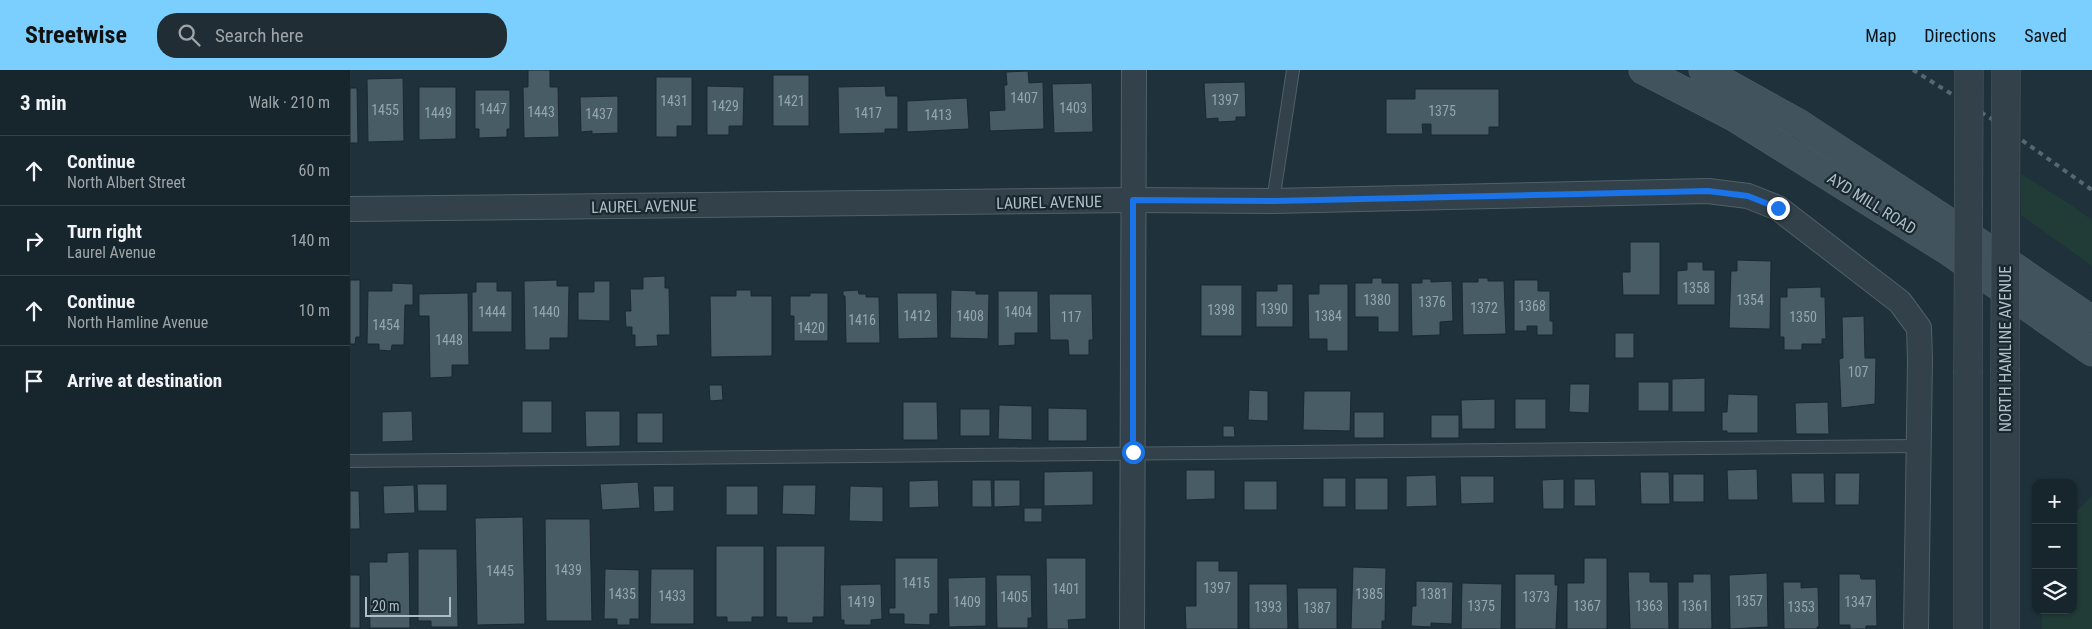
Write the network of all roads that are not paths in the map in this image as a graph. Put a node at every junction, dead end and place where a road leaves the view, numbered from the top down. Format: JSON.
{"nodes":[{"id":1,"x":1134,"y":70,"type":"edge"},
{"id":2,"x":1293,"y":70,"type":"edge"},
{"id":3,"x":1643,"y":70,"type":"edge"},
{"id":4,"x":1703,"y":70,"type":"edge"},
{"id":5,"x":1969,"y":70,"type":"edge"},
{"id":6,"x":2006,"y":70,"type":"edge"},
{"id":7,"x":1133,"y":200,"type":"junction"},
{"id":8,"x":1274,"y":201,"type":"junction"},
{"id":9,"x":350,"y":209,"type":"edge"},
{"id":10,"x":2092,"y":320,"type":"edge"},
{"id":11,"x":2092,"y":352,"type":"edge"},
{"id":12,"x":1918,"y":446,"type":"junction"},
{"id":13,"x":1133,"y":452,"type":"junction"},
{"id":14,"x":350,"y":461,"type":"edge"},
{"id":15,"x":1132,"y":629,"type":"edge"},
{"id":16,"x":1916,"y":629,"type":"edge"},
{"id":17,"x":1968,"y":629,"type":"edge"},
{"id":18,"x":2005,"y":629,"type":"edge"}],
"edges":[{"from":1,"to":7,"type":"street"},
{"from":2,"to":8,"type":"lane"},
{"from":3,"to":11,"type":"main road","name":"AYD MILL ROAD"},
{"from":4,"to":10,"type":"main road","name":"AYD MILL ROAD"},
{"from":5,"to":17,"type":"street","bridge":true},
{"from":6,"to":18,"type":"street","name":"NORTH HAMLINE AVENUE","bridge":true},
{"from":7,"to":8,"type":"street","name":"LAUREL AVENUE"},
{"from":7,"to":9,"type":"street","name":"LAUREL AVENUE"},
{"from":7,"to":13,"type":"street"},
{"from":8,"to":12,"type":"street","name":"LAUREL AVENUE"},
{"from":12,"to":13,"type":"lane"},
{"from":12,"to":16,"type":"street"},
{"from":13,"to":14,"type":"lane"},
{"from":13,"to":15,"type":"street"}]}
